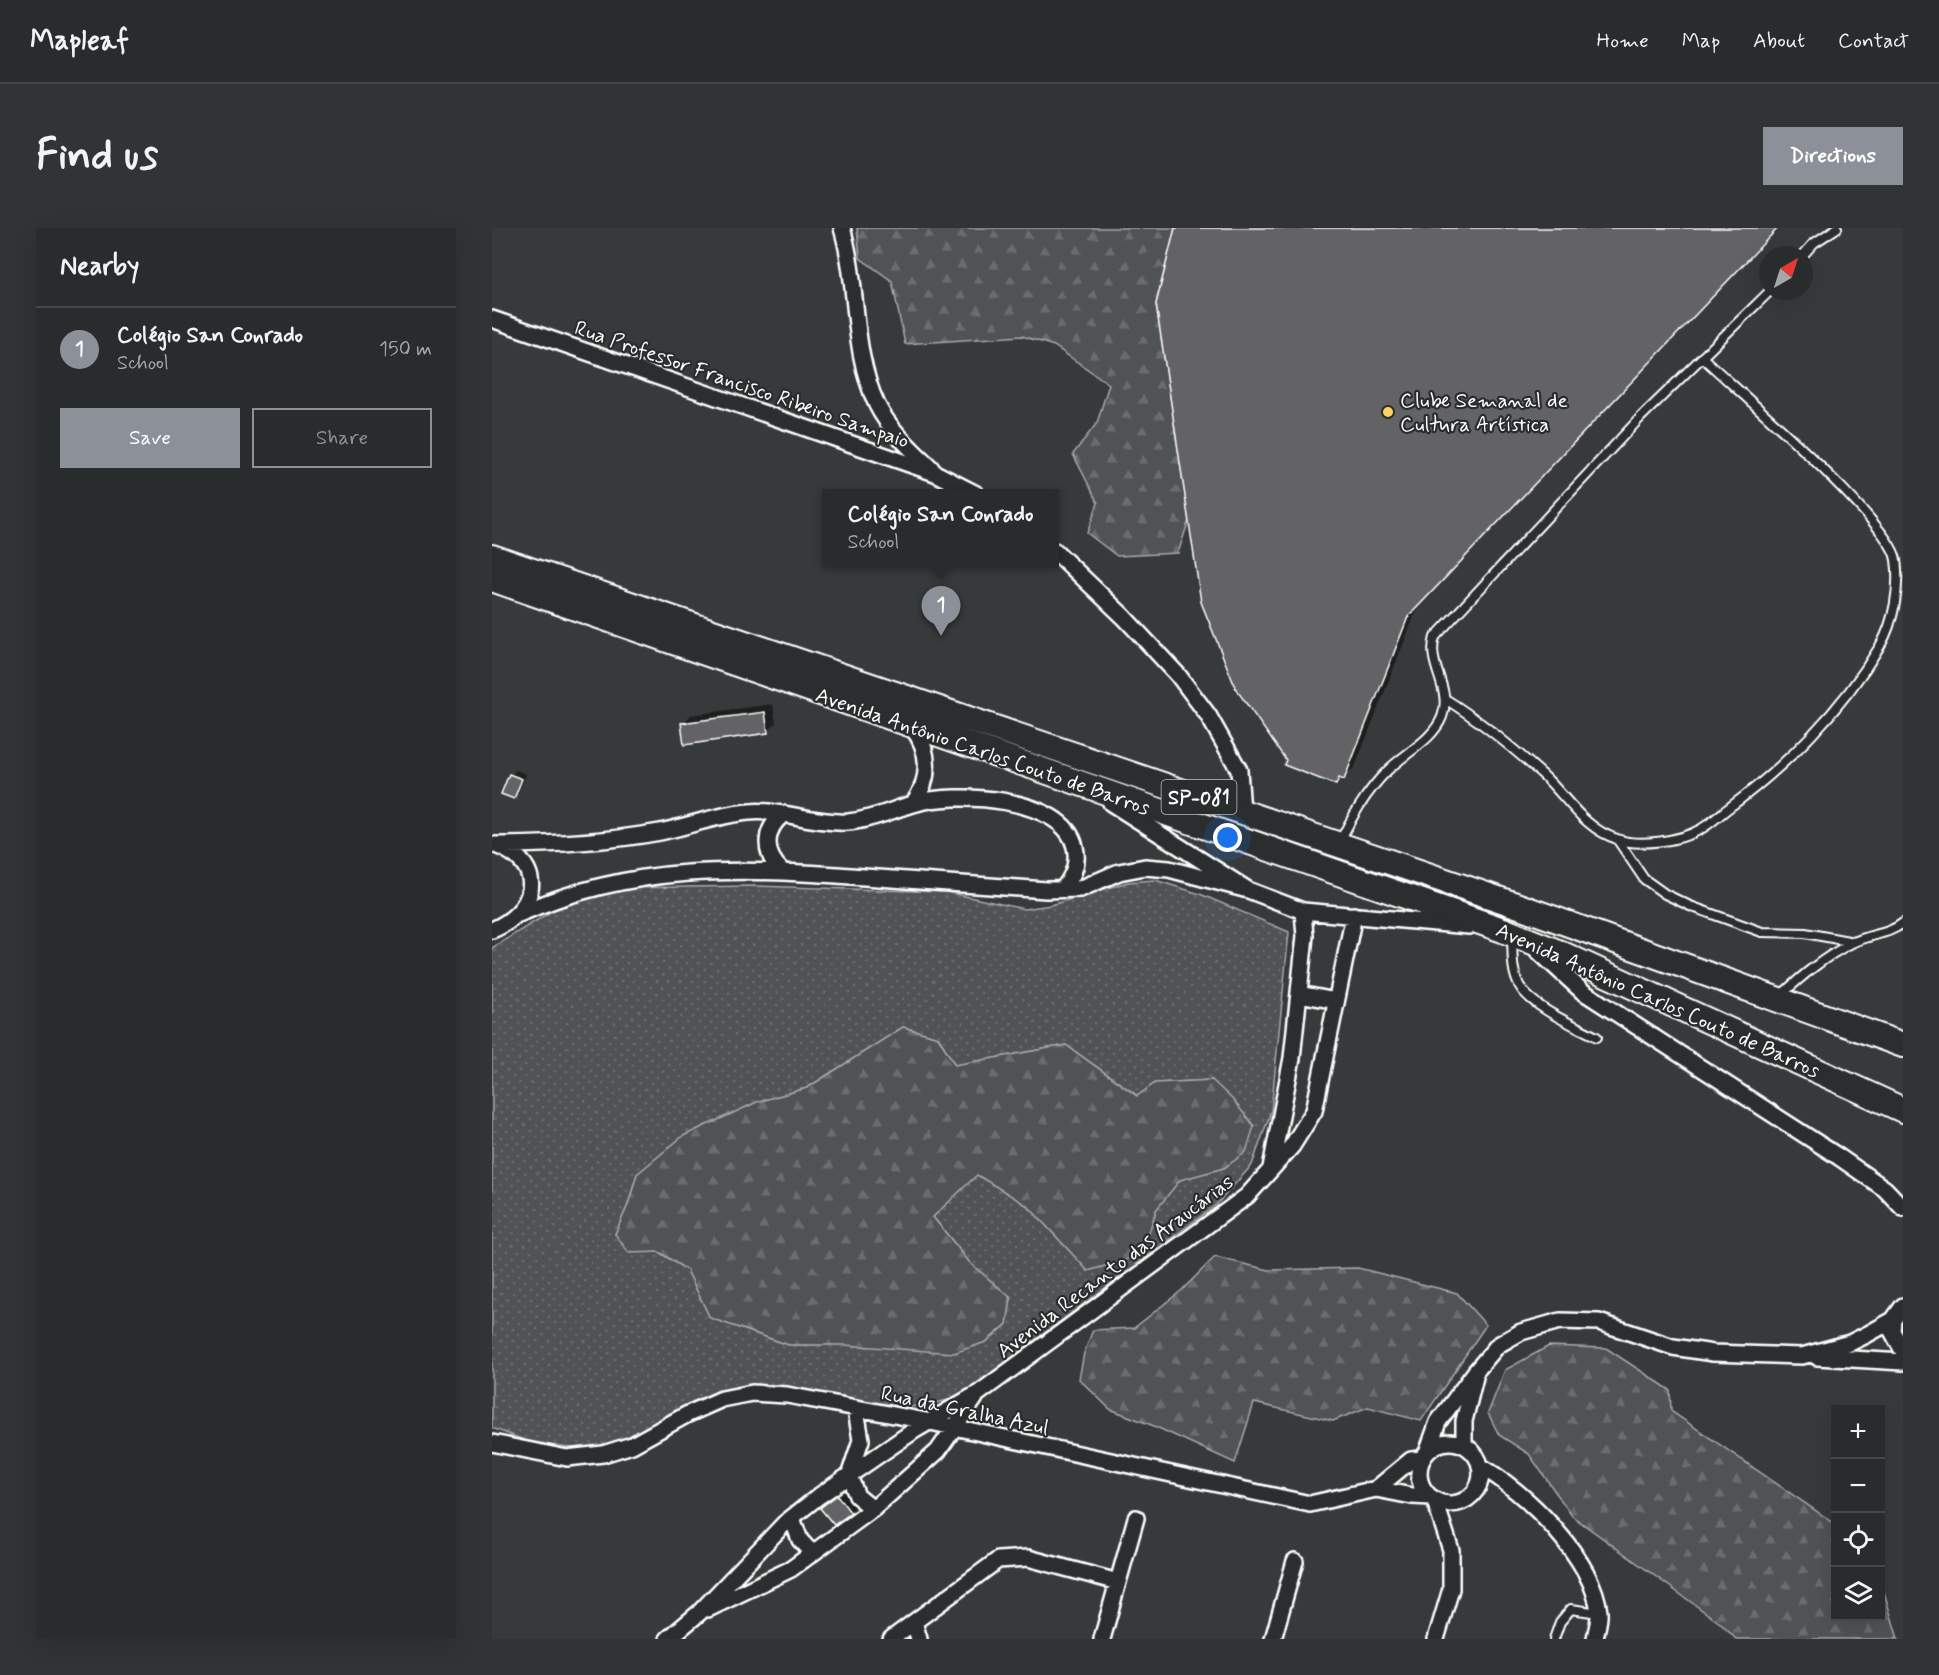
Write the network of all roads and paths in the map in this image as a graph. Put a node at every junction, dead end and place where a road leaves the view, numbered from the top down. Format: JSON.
{"nodes":[{"id":1,"x":842,"y":228,"type":"edge"},
{"id":2,"x":1837,"y":228,"type":"edge"},
{"id":3,"x":1811,"y":246,"type":"edge"},
{"id":4,"x":1761,"y":300,"type":"edge"},
{"id":5,"x":492,"y":319,"type":"edge"},
{"id":6,"x":1702,"y":357,"type":"junction"},
{"id":7,"x":935,"y":473,"type":"junction"},
{"id":8,"x":966,"y":489,"type":"edge"},
{"id":9,"x":1059,"y":555,"type":"edge"},
{"id":10,"x":492,"y":557,"type":"edge"},
{"id":11,"x":492,"y":579,"type":"edge"},
{"id":12,"x":1447,"y":700,"type":"junction"},
{"id":13,"x":912,"y":727,"type":"junction"},
{"id":14,"x":1078,"y":783,"type":"junction"},
{"id":15,"x":913,"y":804,"type":"junction"},
{"id":16,"x":1242,"y":811,"type":"junction"},
{"id":17,"x":784,"y":814,"type":"junction"},
{"id":18,"x":1617,"y":840,"type":"junction"},
{"id":19,"x":493,"y":844,"type":"edge"},
{"id":20,"x":1338,"y":844,"type":"junction"},
{"id":21,"x":782,"y":871,"type":"junction"},
{"id":22,"x":1063,"y":889,"type":"junction"},
{"id":23,"x":1248,"y":890,"type":"junction"},
{"id":24,"x":1303,"y":910,"type":"junction"},
{"id":25,"x":519,"y":915,"type":"junction"},
{"id":26,"x":1354,"y":915,"type":"junction"},
{"id":27,"x":1903,"y":922,"type":"edge"},
{"id":28,"x":492,"y":930,"type":"edge"},
{"id":29,"x":1513,"y":934,"type":"junction"},
{"id":30,"x":1854,"y":942,"type":"junction"},
{"id":31,"x":1299,"y":994,"type":"junction"},
{"id":32,"x":1777,"y":999,"type":"junction"},
{"id":33,"x":1336,"y":1001,"type":"junction"},
{"id":34,"x":1597,"y":1037,"type":"dead end"},
{"id":35,"x":1903,"y":1044,"type":"edge"},
{"id":36,"x":1903,"y":1110,"type":"edge"},
{"id":37,"x":1271,"y":1168,"type":"junction"},
{"id":38,"x":1903,"y":1208,"type":"edge"},
{"id":39,"x":1903,"y":1306,"type":"edge"},
{"id":40,"x":1893,"y":1320,"type":"junction"},
{"id":41,"x":1903,"y":1351,"type":"edge"},
{"id":42,"x":1802,"y":1356,"type":"junction"},
{"id":43,"x":1903,"y":1362,"type":"edge"},
{"id":44,"x":1476,"y":1371,"type":"junction"},
{"id":45,"x":979,"y":1394,"type":"junction"},
{"id":46,"x":856,"y":1410,"type":"junction"},
{"id":47,"x":930,"y":1422,"type":"junction"},
{"id":48,"x":953,"y":1429,"type":"junction"},
{"id":49,"x":492,"y":1443,"type":"edge"},
{"id":50,"x":1464,"y":1445,"type":"junction"},
{"id":51,"x":1425,"y":1454,"type":"junction"},
{"id":52,"x":1480,"y":1466,"type":"junction"},
{"id":53,"x":849,"y":1476,"type":"junction"},
{"id":54,"x":1376,"y":1489,"type":"junction"},
{"id":55,"x":1433,"y":1499,"type":"junction"},
{"id":56,"x":873,"y":1509,"type":"junction"},
{"id":57,"x":792,"y":1518,"type":"junction"},
{"id":58,"x":1136,"y":1518,"type":"dead end"},
{"id":59,"x":812,"y":1553,"type":"junction"},
{"id":60,"x":1295,"y":1561,"type":"dead end"},
{"id":61,"x":1118,"y":1582,"type":"junction"},
{"id":62,"x":699,"y":1613,"type":"junction"},
{"id":63,"x":1599,"y":1613,"type":"junction"},
{"id":64,"x":914,"y":1622,"type":"junction"},
{"id":65,"x":668,"y":1639,"type":"edge"},
{"id":66,"x":891,"y":1639,"type":"edge"},
{"id":67,"x":919,"y":1639,"type":"edge"},
{"id":68,"x":1102,"y":1639,"type":"edge"},
{"id":69,"x":1273,"y":1639,"type":"edge"},
{"id":70,"x":1436,"y":1639,"type":"edge"},
{"id":71,"x":1554,"y":1639,"type":"edge"},
{"id":72,"x":1595,"y":1639,"type":"edge"}],
"edges":[{"from":1,"to":7,"type":"street"},
{"from":2,"to":3,"type":"lane"},
{"from":4,"to":6,"type":"lane"},
{"from":5,"to":7,"type":"street","name":"Rua Professor Francisco Ribeiro Sampaio"},
{"from":6,"to":12,"type":"lane"},
{"from":6,"to":18,"type":"lane"},
{"from":7,"to":8,"type":"street","name":"Rua Professor Francisco Ribeiro Sampaio"},
{"from":9,"to":16,"type":"street"},
{"from":10,"to":16,"type":"main road","name":"Avenida Antônio Carlos Couto de Barros","number":"SP-081"},
{"from":11,"to":13,"type":"main road","name":"Avenida Antônio Carlos Couto de Barros","number":"SP-081"},
{"from":12,"to":18,"type":"lane"},
{"from":12,"to":20,"type":"lane"},
{"from":13,"to":14,"type":"main road","name":"Avenida Antônio Carlos Couto de Barros","number":"SP-081"},
{"from":13,"to":15,"type":"street"},
{"from":14,"to":23,"type":"street"},
{"from":14,"to":29,"type":"main road","name":"Avenida Antônio Carlos Couto de Barros","number":"SP-081"},
{"from":15,"to":17,"type":"street"},
{"from":15,"to":22,"type":"street"},
{"from":16,"to":20,"type":"main road","name":"Avenida Antônio Carlos Couto de Barros","number":"SP-081"},
{"from":17,"to":19,"type":"street"},
{"from":17,"to":21,"type":"street"},
{"from":18,"to":30,"type":"lane"},
{"from":19,"to":25,"type":"street"},
{"from":20,"to":32,"type":"main road","name":"Avenida Antônio Carlos Couto de Barros","number":"SP-081"},
{"from":21,"to":22,"type":"street"},
{"from":21,"to":25,"type":"street"},
{"from":22,"to":23,"type":"street"},
{"from":23,"to":24,"type":"street"},
{"from":24,"to":26,"type":"street"},
{"from":24,"to":31,"type":"street","name":"Avenida Recanto das Araucárias"},
{"from":25,"to":28,"type":"street"},
{"from":26,"to":29,"type":"street"},
{"from":26,"to":33,"type":"street","name":"Avenida Recanto das Araucárias"},
{"from":27,"to":30,"type":"lane"},
{"from":29,"to":34,"type":"lane"},
{"from":29,"to":36,"type":"main road","name":"Avenida Antônio Carlos Couto de Barros","number":"SP-081"},
{"from":29,"to":38,"type":"street"},
{"from":30,"to":32,"type":"lane"},
{"from":31,"to":33,"type":"street"},
{"from":31,"to":37,"type":"street","name":"Avenida Recanto das Araucárias"},
{"from":32,"to":35,"type":"main road","name":"Avenida Antônio Carlos Couto de Barros","number":"SP-081"},
{"from":33,"to":37,"type":"street","name":"Avenida Recanto das Araucárias"},
{"from":37,"to":45,"type":"street","name":"Avenida Recanto das Araucárias"},
{"from":39,"to":40,"type":"street"},
{"from":40,"to":41,"type":"street"},
{"from":40,"to":42,"type":"street"},
{"from":42,"to":43,"type":"street"},
{"from":42,"to":44,"type":"street"},
{"from":44,"to":50,"type":"street"},
{"from":44,"to":51,"type":"street"},
{"from":45,"to":47,"type":"street","name":"Avenida Recanto das Araucárias"},
{"from":45,"to":48,"type":"street","name":"Avenida Recanto das Araucárias"},
{"from":46,"to":47,"type":"street","name":"Rua da Gralha Azul"},
{"from":46,"to":49,"type":"street","name":"Rua da Gralha Azul"},
{"from":46,"to":53,"type":"street"},
{"from":47,"to":48,"type":"street","name":"Rua da Gralha Azul"},
{"from":47,"to":53,"type":"street","name":"Avenida Recanto das Araucárias"},
{"from":48,"to":54,"type":"street","name":"Rua da Gralha Azul"},
{"from":48,"to":56,"type":"street","name":"Avenida Recanto das Araucárias"},
{"from":50,"to":51,"type":"street"},
{"from":50,"to":52,"type":"street"},
{"from":51,"to":54,"type":"street","name":"Rua da Gralha Azul"},
{"from":51,"to":55,"type":"street"},
{"from":52,"to":55,"type":"street"},
{"from":52,"to":63,"type":"street"},
{"from":53,"to":56,"type":"street"},
{"from":53,"to":57,"type":"street","name":"Avenida Recanto das Araucárias"},
{"from":54,"to":55,"type":"street","name":"Rua da Gralha Azul"},
{"from":55,"to":70,"type":"street"},
{"from":56,"to":59,"type":"street","name":"Avenida Recanto das Araucárias"},
{"from":57,"to":59,"type":"street"},
{"from":57,"to":62,"type":"street","name":"Avenida Recanto das Araucárias"},
{"from":58,"to":61,"type":"street"},
{"from":59,"to":62,"type":"street","name":"Avenida Recanto das Araucárias"},
{"from":60,"to":69,"type":"street"},
{"from":61,"to":64,"type":"street"},
{"from":61,"to":68,"type":"street"},
{"from":62,"to":65,"type":"street"},
{"from":63,"to":71,"type":"lane"},
{"from":63,"to":72,"type":"street"},
{"from":64,"to":66,"type":"street"},
{"from":64,"to":67,"type":"street"}]}
